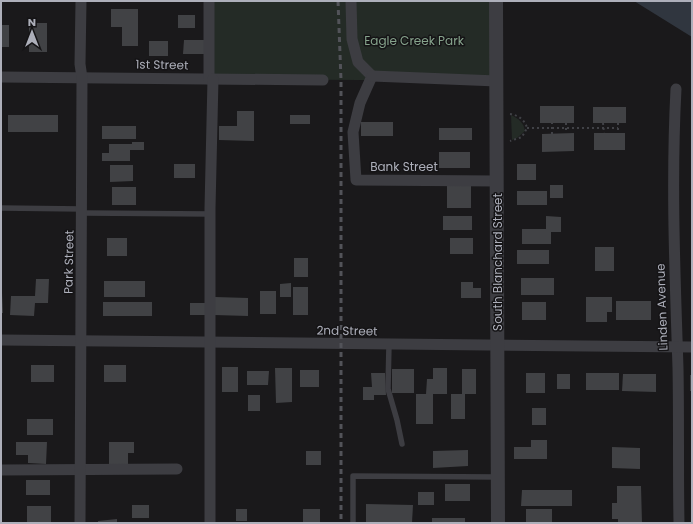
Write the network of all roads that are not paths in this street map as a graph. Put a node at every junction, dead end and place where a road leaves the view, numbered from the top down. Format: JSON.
{"nodes":[{"id":1,"x":81,"y":1,"type":"edge"},
{"id":2,"x":209,"y":1,"type":"edge"},
{"id":3,"x":351,"y":1,"type":"edge"},
{"id":4,"x":496,"y":1,"type":"edge"},
{"id":5,"x":372,"y":76,"type":"junction"},
{"id":6,"x":1,"y":77,"type":"edge"},
{"id":7,"x":82,"y":78,"type":"junction"},
{"id":8,"x":211,"y":79,"type":"junction"},
{"id":9,"x":322,"y":80,"type":"dead end"},
{"id":10,"x":497,"y":82,"type":"junction"},
{"id":11,"x":676,"y":89,"type":"dead end"},
{"id":12,"x":497,"y":181,"type":"junction"},
{"id":13,"x":1,"y":208,"type":"edge"},
{"id":14,"x":83,"y":211,"type":"junction"},
{"id":15,"x":210,"y":214,"type":"junction"},
{"id":16,"x":1,"y":340,"type":"edge"},
{"id":17,"x":81,"y":341,"type":"junction"},
{"id":18,"x":211,"y":342,"type":"junction"},
{"id":19,"x":389,"y":344,"type":"junction"},
{"id":20,"x":498,"y":345,"type":"junction"},
{"id":21,"x":676,"y":347,"type":"junction"},
{"id":22,"x":692,"y":347,"type":"edge"},
{"id":23,"x":402,"y":444,"type":"dead end"},
{"id":24,"x":177,"y":469,"type":"dead end"},
{"id":25,"x":1,"y":470,"type":"edge"},
{"id":26,"x":81,"y":470,"type":"junction"},
{"id":27,"x":498,"y":477,"type":"junction"},
{"id":28,"x":80,"y":523,"type":"edge"},
{"id":29,"x":210,"y":523,"type":"edge"},
{"id":30,"x":352,"y":523,"type":"edge"},
{"id":31,"x":498,"y":523,"type":"edge"},
{"id":32,"x":679,"y":523,"type":"edge"}],
"edges":[{"from":1,"to":7,"type":"street","name":"Park Street"},
{"from":2,"to":8,"type":"street"},
{"from":3,"to":5,"type":"street"},
{"from":4,"to":10,"type":"street","name":"South Blanchard Street"},
{"from":5,"to":10,"type":"street"},
{"from":5,"to":12,"type":"street","name":"Bank Street"},
{"from":6,"to":7,"type":"street","name":"1st Street"},
{"from":7,"to":8,"type":"street","name":"1st Street"},
{"from":7,"to":14,"type":"street","name":"Park Street"},
{"from":8,"to":9,"type":"street","name":"1st Street"},
{"from":8,"to":15,"type":"street"},
{"from":10,"to":12,"type":"street","name":"South Blanchard Street"},
{"from":11,"to":21,"type":"street","name":"Linden Avenue"},
{"from":12,"to":20,"type":"street","name":"South Blanchard Street"},
{"from":13,"to":14,"type":"lane"},
{"from":14,"to":15,"type":"lane"},
{"from":14,"to":17,"type":"street","name":"Park Street"},
{"from":15,"to":18,"type":"street"},
{"from":16,"to":17,"type":"street","name":"2nd Street"},
{"from":17,"to":18,"type":"street","name":"2nd Street"},
{"from":17,"to":26,"type":"street","name":"Park Street"},
{"from":18,"to":19,"type":"street","name":"2nd Street"},
{"from":18,"to":29,"type":"street"},
{"from":19,"to":20,"type":"street","name":"2nd Street"},
{"from":19,"to":23,"type":"lane"},
{"from":20,"to":21,"type":"street","name":"2nd Street"},
{"from":20,"to":27,"type":"street","name":"South Blanchard Street"},
{"from":21,"to":22,"type":"street","name":"2nd Street"},
{"from":21,"to":32,"type":"street","name":"Linden Avenue"},
{"from":24,"to":26,"type":"street"},
{"from":25,"to":26,"type":"street"},
{"from":26,"to":28,"type":"street","name":"Park Street"},
{"from":27,"to":30,"type":"lane"},
{"from":27,"to":31,"type":"street","name":"South Blanchard Street"}]}
